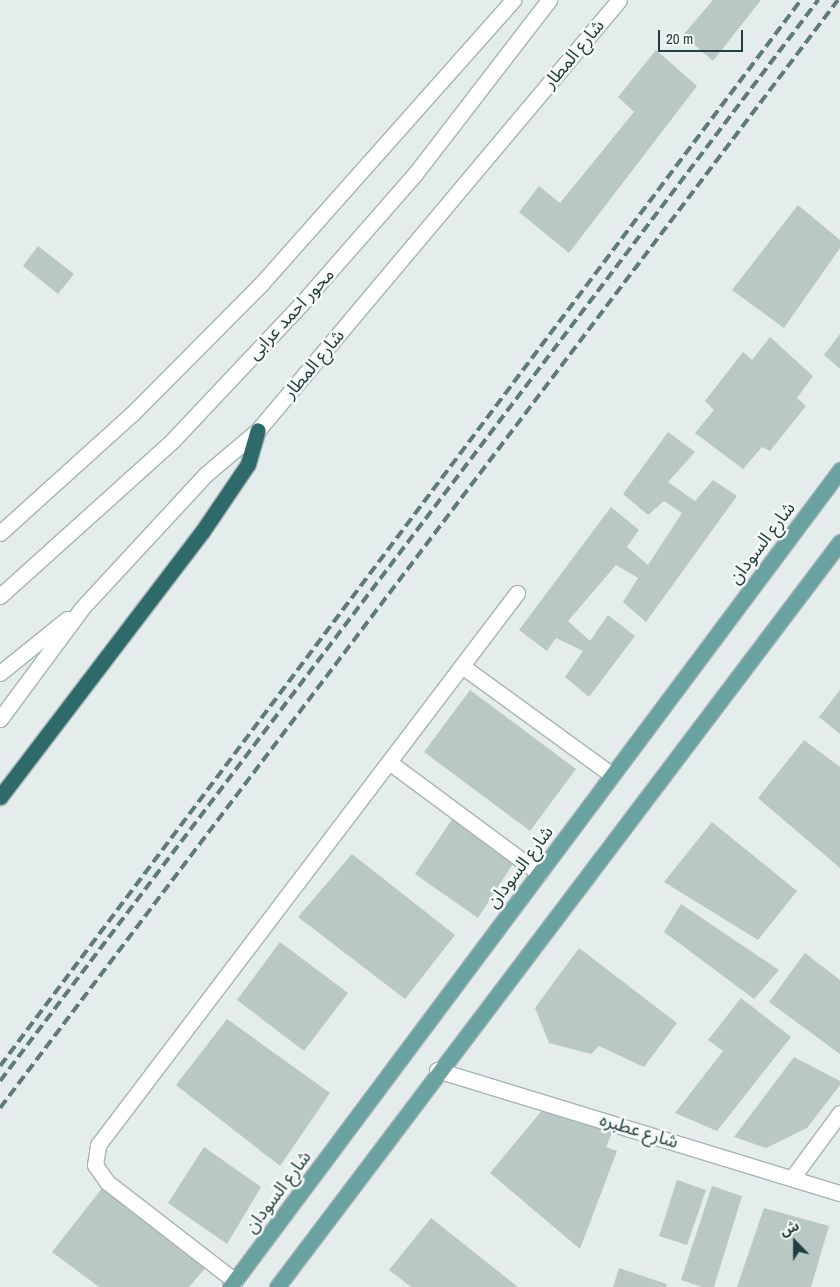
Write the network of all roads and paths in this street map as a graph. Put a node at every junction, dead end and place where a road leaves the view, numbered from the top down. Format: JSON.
{"nodes":[{"id":1,"x":513,"y":0,"type":"edge"},
{"id":2,"x":549,"y":0,"type":"edge"},
{"id":3,"x":619,"y":0,"type":"edge"},
{"id":4,"x":258,"y":430,"type":"junction"},
{"id":5,"x":840,"y":470,"type":"edge"},
{"id":6,"x":0,"y":533,"type":"edge"},
{"id":7,"x":840,"y":542,"type":"edge"},
{"id":8,"x":517,"y":593,"type":"dead end"},
{"id":9,"x":0,"y":596,"type":"edge"},
{"id":10,"x":82,"y":608,"type":"junction"},
{"id":11,"x":462,"y":666,"type":"junction"},
{"id":12,"x":0,"y":673,"type":"edge"},
{"id":13,"x":0,"y":718,"type":"edge"},
{"id":14,"x":389,"y":762,"type":"junction"},
{"id":15,"x":612,"y":775,"type":"junction"},
{"id":16,"x":0,"y":797,"type":"edge"},
{"id":17,"x":539,"y":873,"type":"junction"},
{"id":18,"x":437,"y":1070,"type":"junction"},
{"id":19,"x":840,"y":1113,"type":"edge"},
{"id":20,"x":792,"y":1178,"type":"junction"},
{"id":21,"x":840,"y":1192,"type":"edge"},
{"id":22,"x":232,"y":1284,"type":"edge"},
{"id":23,"x":277,"y":1287,"type":"edge"}],
"edges":[{"from":1,"to":6,"type":"street"},
{"from":2,"to":9,"type":"street","name":"محور احمد عرابى"},
{"from":3,"to":4,"type":"street","name":"شارع المطار"},
{"from":4,"to":10,"type":"street","name":"شارع المطار"},
{"from":4,"to":16,"type":"highway"},
{"from":5,"to":15,"type":"main road","name":"شارع السودان"},
{"from":7,"to":18,"type":"main road"},
{"from":8,"to":11,"type":"street"},
{"from":10,"to":12,"type":"street"},
{"from":10,"to":13,"type":"street","name":"شارع المطار"},
{"from":11,"to":14,"type":"street"},
{"from":11,"to":15,"type":"street"},
{"from":14,"to":17,"type":"street"},
{"from":14,"to":22,"type":"street"},
{"from":15,"to":17,"type":"main road","name":"شارع السودان"},
{"from":17,"to":22,"type":"main road","name":"شارع السودان"},
{"from":18,"to":20,"type":"street","name":"شارع عطبره"},
{"from":18,"to":23,"type":"main road"},
{"from":19,"to":20,"type":"street"},
{"from":20,"to":21,"type":"street","name":"شارع عطبره"}]}
